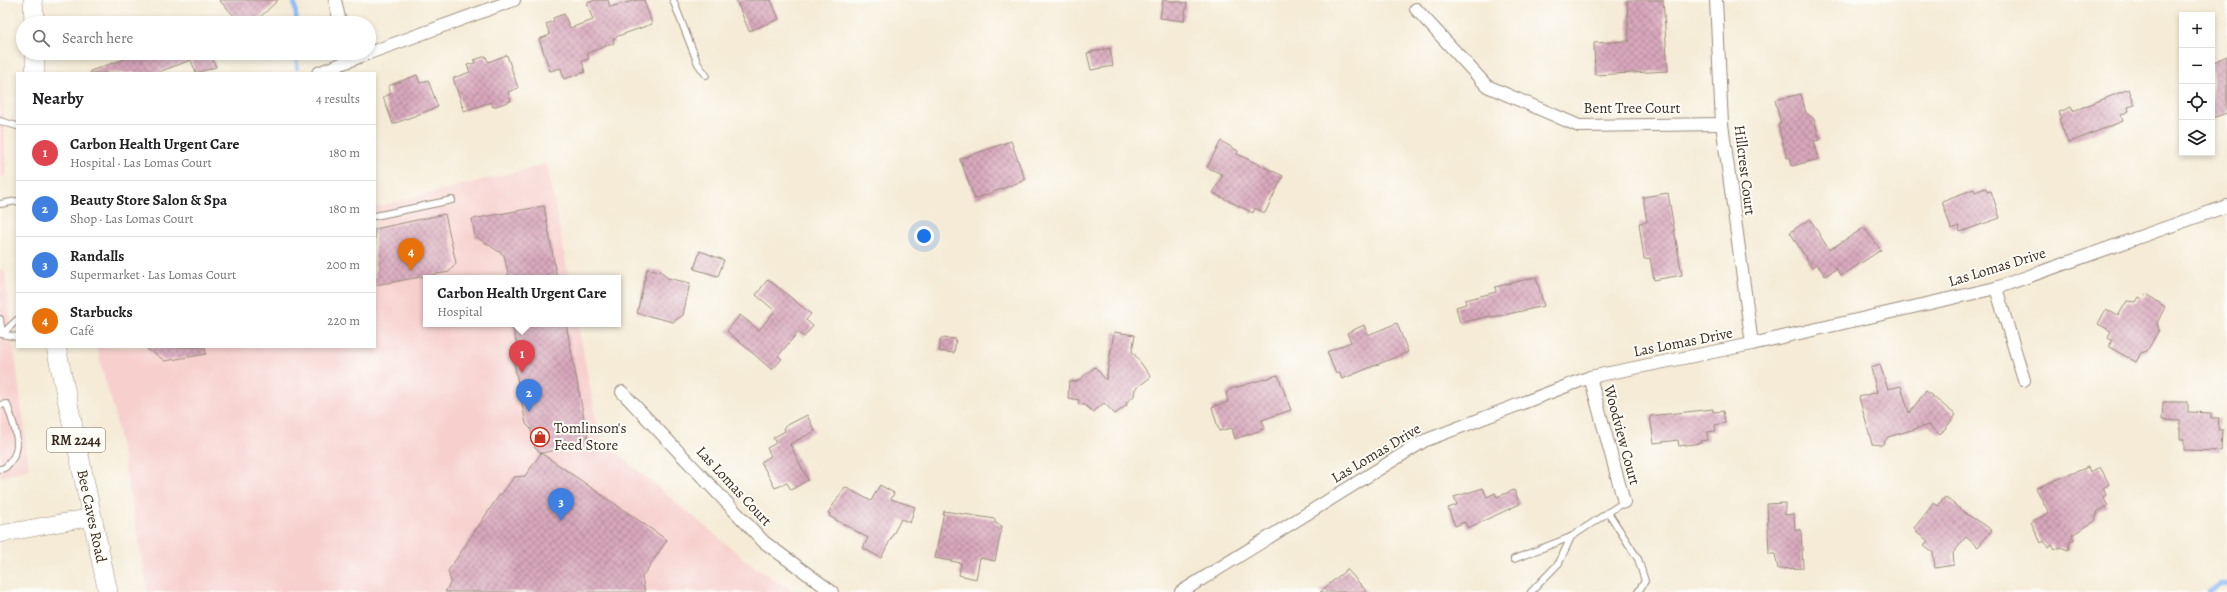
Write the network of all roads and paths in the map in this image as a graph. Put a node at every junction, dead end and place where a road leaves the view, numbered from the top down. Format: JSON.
{"nodes":[{"id":1,"x":32,"y":0,"type":"edge"},
{"id":2,"x":335,"y":0,"type":"edge"},
{"id":3,"x":514,"y":0,"type":"edge"},
{"id":4,"x":673,"y":0,"type":"edge"},
{"id":5,"x":1716,"y":0,"type":"edge"},
{"id":6,"x":1416,"y":9,"type":"dead end"},
{"id":7,"x":33,"y":16,"type":"edge"},
{"id":8,"x":338,"y":16,"type":"edge"},
{"id":9,"x":376,"y":50,"type":"edge"},
{"id":10,"x":35,"y":60,"type":"edge"},
{"id":11,"x":342,"y":60,"type":"edge"},
{"id":12,"x":35,"y":72,"type":"edge"},
{"id":13,"x":320,"y":72,"type":"edge"},
{"id":14,"x":706,"y":75,"type":"dead end"},
{"id":15,"x":0,"y":121,"type":"edge"},
{"id":16,"x":1722,"y":124,"type":"junction"},
{"id":17,"x":16,"y":126,"type":"edge"},
{"id":18,"x":452,"y":200,"type":"dead end"},
{"id":19,"x":16,"y":202,"type":"edge"},
{"id":20,"x":0,"y":204,"type":"edge"},
{"id":21,"x":2227,"y":206,"type":"edge"},
{"id":22,"x":376,"y":216,"type":"edge"},
{"id":23,"x":1996,"y":288,"type":"junction"},
{"id":24,"x":0,"y":319,"type":"edge"},
{"id":25,"x":16,"y":321,"type":"edge"},
{"id":26,"x":2,"y":334,"type":"junction"},
{"id":27,"x":16,"y":337,"type":"edge"},
{"id":28,"x":1752,"y":344,"type":"junction"},
{"id":29,"x":55,"y":354,"type":"edge"},
{"id":30,"x":1590,"y":377,"type":"junction"},
{"id":31,"x":2024,"y":380,"type":"dead end"},
{"id":32,"x":622,"y":392,"type":"dead end"},
{"id":33,"x":0,"y":405,"type":"edge"},
{"id":34,"x":0,"y":470,"type":"edge"},
{"id":35,"x":1624,"y":502,"type":"joint"},
{"id":36,"x":1608,"y":512,"type":"junction"},
{"id":37,"x":92,"y":517,"type":"junction"},
{"id":38,"x":0,"y":534,"type":"edge"},
{"id":39,"x":1571,"y":537,"type":"junction"},
{"id":40,"x":1514,"y":559,"type":"dead end"},
{"id":41,"x":108,"y":592,"type":"edge"},
{"id":42,"x":832,"y":592,"type":"edge"},
{"id":43,"x":1181,"y":592,"type":"edge"},
{"id":44,"x":1531,"y":592,"type":"edge"},
{"id":45,"x":1638,"y":592,"type":"edge"}],
"edges":[{"from":1,"to":7,"type":"main road"},
{"from":2,"to":8,"type":"street"},
{"from":3,"to":9,"type":"street"},
{"from":4,"to":14,"type":"lane"},
{"from":5,"to":16,"type":"street","name":"Hillcrest Court"},
{"from":6,"to":16,"type":"street","name":"Bent Tree Court"},
{"from":10,"to":12,"type":"main road"},
{"from":11,"to":13,"type":"street"},
{"from":15,"to":17,"type":"lane"},
{"from":16,"to":28,"type":"street","name":"Hillcrest Court"},
{"from":18,"to":22,"type":"lane"},
{"from":19,"to":20,"type":"lane"},
{"from":21,"to":23,"type":"street","name":"Las Lomas Drive"},
{"from":23,"to":28,"type":"street","name":"Las Lomas Drive"},
{"from":23,"to":31,"type":"street"},
{"from":24,"to":26,"type":"lane"},
{"from":25,"to":26,"type":"lane"},
{"from":26,"to":27,"type":"lane"},
{"from":28,"to":30,"type":"street","name":"Las Lomas Drive"},
{"from":29,"to":37,"type":"main road","name":"Bee Caves Road","number":"RM 2244"},
{"from":30,"to":35,"type":"street","name":"Woodview Court"},
{"from":30,"to":43,"type":"street","name":"Las Lomas Drive"},
{"from":32,"to":42,"type":"street","name":"Las Lomas Court"},
{"from":33,"to":34,"type":"lane"},
{"from":35,"to":36,"type":"lane"},
{"from":36,"to":39,"type":"lane"},
{"from":36,"to":45,"type":"lane"},
{"from":37,"to":38,"type":"street"},
{"from":37,"to":41,"type":"main road","name":"Bee Caves Road","number":"RM 2244"},
{"from":39,"to":40,"type":"lane"},
{"from":39,"to":44,"type":"lane"}]}
